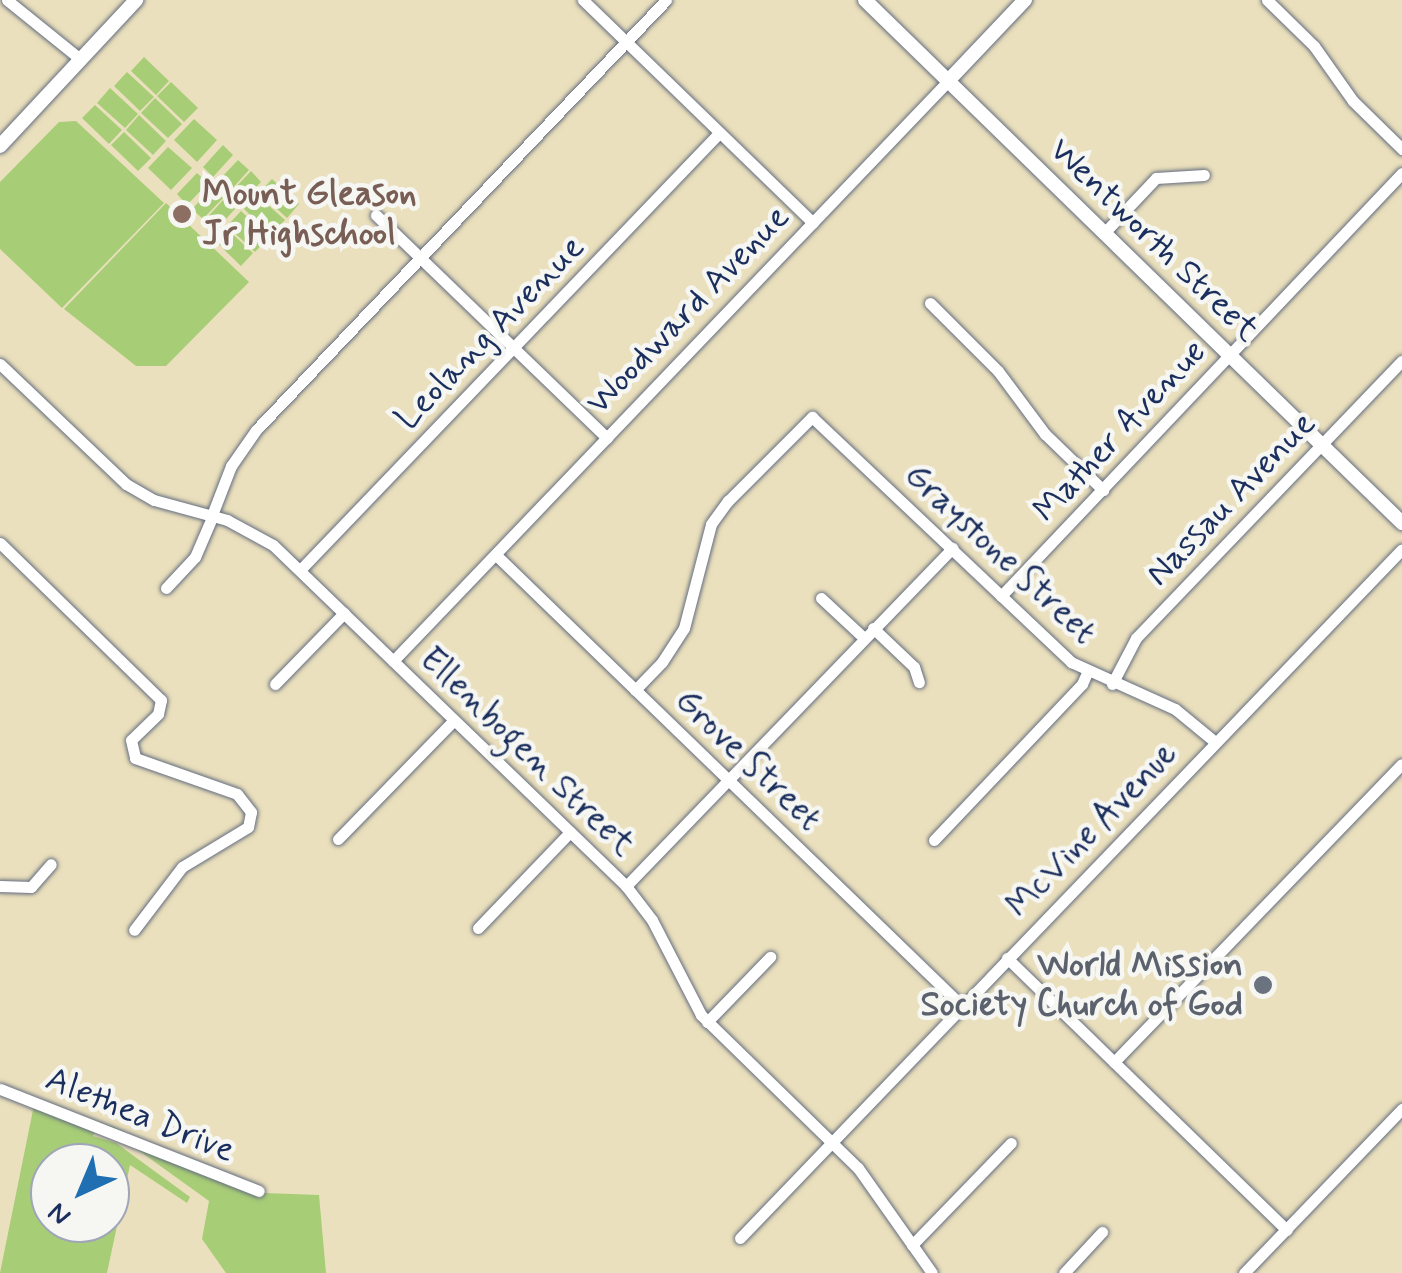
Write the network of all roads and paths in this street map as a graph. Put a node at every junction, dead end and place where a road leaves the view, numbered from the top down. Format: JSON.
{"nodes":[{"id":1,"x":7,"y":0,"type":"edge"},
{"id":2,"x":136,"y":0,"type":"edge"},
{"id":3,"x":583,"y":0,"type":"edge"},
{"id":4,"x":666,"y":0,"type":"edge"},
{"id":5,"x":865,"y":0,"type":"edge"},
{"id":6,"x":1025,"y":0,"type":"edge"},
{"id":7,"x":1268,"y":0,"type":"edge"},
{"id":8,"x":626,"y":42,"type":"junction"},
{"id":9,"x":80,"y":60,"type":"junction"},
{"id":10,"x":948,"y":81,"type":"junction"},
{"id":11,"x":719,"y":133,"type":"junction"},
{"id":12,"x":0,"y":146,"type":"edge"},
{"id":13,"x":1402,"y":149,"type":"edge"},
{"id":14,"x":1402,"y":173,"type":"edge"},
{"id":15,"x":1204,"y":176,"type":"dead end"},
{"id":16,"x":376,"y":215,"type":"dead end"},
{"id":17,"x":812,"y":223,"type":"junction"},
{"id":18,"x":1104,"y":233,"type":"junction"},
{"id":19,"x":420,"y":258,"type":"junction"},
{"id":20,"x":930,"y":304,"type":"dead end"},
{"id":21,"x":514,"y":348,"type":"junction"},
{"id":22,"x":1229,"y":355,"type":"junction"},
{"id":23,"x":1402,"y":361,"type":"edge"},
{"id":24,"x":0,"y":364,"type":"edge"},
{"id":25,"x":608,"y":438,"type":"junction"},
{"id":26,"x":1322,"y":444,"type":"junction"},
{"id":27,"x":1103,"y":490,"type":"junction"},
{"id":28,"x":212,"y":515,"type":"junction"},
{"id":29,"x":1402,"y":523,"type":"edge"},
{"id":30,"x":0,"y":543,"type":"edge"},
{"id":31,"x":952,"y":548,"type":"junction"},
{"id":32,"x":1402,"y":549,"type":"edge"},
{"id":33,"x":496,"y":555,"type":"junction"},
{"id":34,"x":300,"y":570,"type":"junction"},
{"id":35,"x":166,"y":588,"type":"dead end"},
{"id":36,"x":1001,"y":596,"type":"junction"},
{"id":37,"x":821,"y":598,"type":"dead end"},
{"id":38,"x":344,"y":612,"type":"junction"},
{"id":39,"x":874,"y":628,"type":"junction"},
{"id":40,"x":864,"y":638,"type":"junction"},
{"id":41,"x":393,"y":660,"type":"junction"},
{"id":42,"x":1087,"y":673,"type":"junction"},
{"id":43,"x":919,"y":682,"type":"dead end"},
{"id":44,"x":274,"y":684,"type":"dead end"},
{"id":45,"x":1112,"y":684,"type":"junction"},
{"id":46,"x":635,"y":690,"type":"junction"},
{"id":47,"x":454,"y":720,"type":"junction"},
{"id":48,"x":1214,"y":742,"type":"junction"},
{"id":49,"x":1402,"y":764,"type":"edge"},
{"id":50,"x":729,"y":780,"type":"junction"},
{"id":51,"x":570,"y":832,"type":"junction"},
{"id":52,"x":338,"y":839,"type":"dead end"},
{"id":53,"x":934,"y":840,"type":"dead end"},
{"id":54,"x":51,"y":864,"type":"dead end"},
{"id":55,"x":0,"y":886,"type":"edge"},
{"id":56,"x":626,"y":886,"type":"junction"},
{"id":57,"x":478,"y":928,"type":"dead end"},
{"id":58,"x":134,"y":930,"type":"dead end"},
{"id":59,"x":770,"y":957,"type":"dead end"},
{"id":60,"x":1007,"y":958,"type":"junction"},
{"id":61,"x":961,"y":1005,"type":"junction"},
{"id":62,"x":708,"y":1022,"type":"junction"},
{"id":63,"x":1114,"y":1062,"type":"junction"},
{"id":64,"x":0,"y":1089,"type":"edge"},
{"id":65,"x":1402,"y":1110,"type":"edge"},
{"id":66,"x":831,"y":1141,"type":"junction"},
{"id":67,"x":1010,"y":1143,"type":"dead end"},
{"id":68,"x":259,"y":1191,"type":"dead end"},
{"id":69,"x":1287,"y":1230,"type":"junction"},
{"id":70,"x":1102,"y":1232,"type":"dead end"},
{"id":71,"x":740,"y":1238,"type":"dead end"},
{"id":72,"x":912,"y":1245,"type":"junction"},
{"id":73,"x":932,"y":1273,"type":"edge"},
{"id":74,"x":1064,"y":1273,"type":"edge"},
{"id":75,"x":1244,"y":1273,"type":"edge"}],
"edges":[{"from":1,"to":9,"type":"street"},
{"from":2,"to":9,"type":"street"},
{"from":3,"to":8,"type":"street"},
{"from":4,"to":8,"type":"street"},
{"from":5,"to":10,"type":"street","name":"Wentworth Street"},
{"from":6,"to":10,"type":"street","name":"Woodward Avenue"},
{"from":7,"to":13,"type":"street"},
{"from":8,"to":11,"type":"street"},
{"from":8,"to":19,"type":"street"},
{"from":9,"to":12,"type":"street"},
{"from":10,"to":17,"type":"street","name":"Woodward Avenue"},
{"from":10,"to":18,"type":"street","name":"Wentworth Street"},
{"from":11,"to":17,"type":"street"},
{"from":11,"to":21,"type":"street","name":"Leolang Avenue"},
{"from":14,"to":22,"type":"street","name":"Mather Avenue"},
{"from":15,"to":18,"type":"street"},
{"from":16,"to":19,"type":"street"},
{"from":17,"to":25,"type":"street","name":"Woodward Avenue"},
{"from":18,"to":22,"type":"street","name":"Wentworth Street"},
{"from":19,"to":21,"type":"street"},
{"from":19,"to":28,"type":"street"},
{"from":20,"to":27,"type":"street"},
{"from":21,"to":25,"type":"street"},
{"from":21,"to":34,"type":"street","name":"Leolang Avenue"},
{"from":22,"to":26,"type":"street","name":"Wentworth Street"},
{"from":22,"to":27,"type":"street","name":"Mather Avenue"},
{"from":23,"to":26,"type":"street","name":"Nassau Avenue"},
{"from":24,"to":28,"type":"street","name":"Ellenbogen Street"},
{"from":25,"to":33,"type":"street","name":"Woodward Avenue"},
{"from":26,"to":29,"type":"street","name":"Wentworth Street"},
{"from":26,"to":45,"type":"street","name":"Nassau Avenue"},
{"from":27,"to":36,"type":"street","name":"Mather Avenue"},
{"from":28,"to":34,"type":"street","name":"Ellenbogen Street"},
{"from":28,"to":35,"type":"street"},
{"from":30,"to":58,"type":"street"},
{"from":31,"to":36,"type":"street","name":"Graystone Street"},
{"from":31,"to":39,"type":"street"},
{"from":31,"to":46,"type":"street","name":"Graystone Street"},
{"from":32,"to":48,"type":"street","name":"McVine Avenue"},
{"from":33,"to":41,"type":"street","name":"Woodward Avenue"},
{"from":33,"to":46,"type":"street","name":"Grove Street"},
{"from":34,"to":38,"type":"street","name":"Ellenbogen Street"},
{"from":36,"to":42,"type":"street","name":"Graystone Street"},
{"from":37,"to":40,"type":"street"},
{"from":38,"to":41,"type":"street","name":"Ellenbogen Street"},
{"from":38,"to":44,"type":"street"},
{"from":39,"to":40,"type":"street"},
{"from":39,"to":43,"type":"street"},
{"from":40,"to":50,"type":"street"},
{"from":41,"to":47,"type":"street","name":"Ellenbogen Street"},
{"from":42,"to":45,"type":"street","name":"Graystone Street"},
{"from":42,"to":53,"type":"street"},
{"from":45,"to":48,"type":"street","name":"Graystone Street"},
{"from":46,"to":50,"type":"street","name":"Grove Street"},
{"from":47,"to":51,"type":"street","name":"Ellenbogen Street"},
{"from":47,"to":52,"type":"street"},
{"from":48,"to":60,"type":"street","name":"McVine Avenue"},
{"from":49,"to":63,"type":"street"},
{"from":50,"to":56,"type":"street"},
{"from":50,"to":61,"type":"street","name":"Grove Street"},
{"from":51,"to":56,"type":"street","name":"Ellenbogen Street"},
{"from":51,"to":57,"type":"street"},
{"from":54,"to":55,"type":"street"},
{"from":56,"to":62,"type":"street","name":"Ellenbogen Street"},
{"from":59,"to":62,"type":"street"},
{"from":60,"to":61,"type":"street","name":"McVine Avenue"},
{"from":60,"to":63,"type":"street"},
{"from":61,"to":66,"type":"street","name":"McVine Avenue"},
{"from":62,"to":66,"type":"street","name":"Ellenbogen Street"},
{"from":63,"to":69,"type":"street"},
{"from":64,"to":68,"type":"street","name":"Alethea Drive"},
{"from":65,"to":69,"type":"street"},
{"from":66,"to":71,"type":"street","name":"McVine Avenue"},
{"from":66,"to":72,"type":"street","name":"Ellenbogen Street"},
{"from":67,"to":72,"type":"street"},
{"from":69,"to":75,"type":"street"},
{"from":70,"to":74,"type":"street"},
{"from":72,"to":73,"type":"street","name":"Ellenbogen Street"}]}
